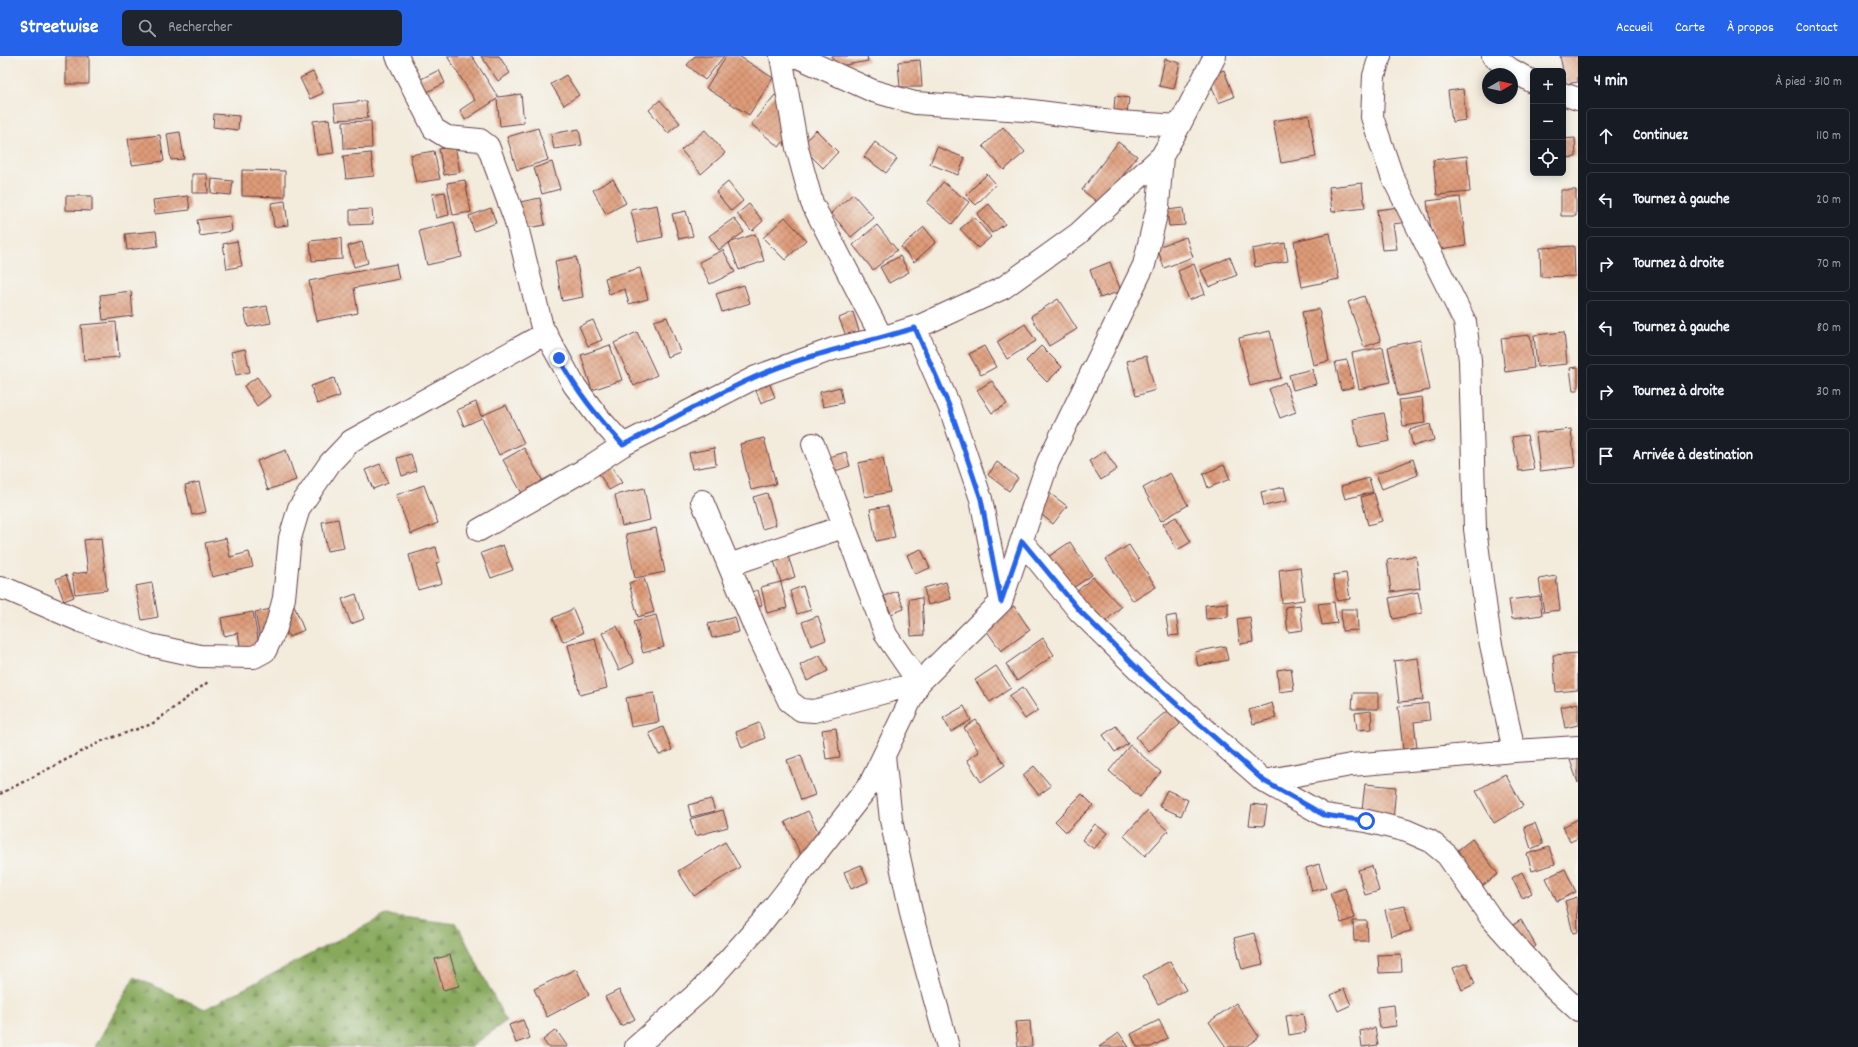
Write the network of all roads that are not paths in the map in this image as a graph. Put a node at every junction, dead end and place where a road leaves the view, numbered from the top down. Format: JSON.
{"nodes":[{"id":1,"x":397,"y":56,"type":"edge"},
{"id":2,"x":781,"y":56,"type":"edge"},
{"id":3,"x":796,"y":56,"type":"edge"},
{"id":4,"x":1215,"y":56,"type":"edge"},
{"id":5,"x":1380,"y":56,"type":"edge"},
{"id":6,"x":1493,"y":56,"type":"edge"},
{"id":7,"x":1530,"y":80,"type":"edge"},
{"id":8,"x":1566,"y":95,"type":"edge"},
{"id":9,"x":1578,"y":99,"type":"edge"},
{"id":10,"x":1180,"y":126,"type":"junction"},
{"id":11,"x":1162,"y":156,"type":"junction"},
{"id":12,"x":915,"y":328,"type":"junction"},
{"id":13,"x":546,"y":333,"type":"junction"},
{"id":14,"x":882,"y":338,"type":"junction"},
{"id":15,"x":813,"y":444,"type":"dead end"},
{"id":16,"x":623,"y":445,"type":"junction"},
{"id":17,"x":702,"y":501,"type":"dead end"},
{"id":18,"x":843,"y":527,"type":"junction"},
{"id":19,"x":479,"y":530,"type":"dead end"},
{"id":20,"x":1022,"y":541,"type":"junction"},
{"id":21,"x":729,"y":565,"type":"junction"},
{"id":22,"x":0,"y":588,"type":"edge"},
{"id":23,"x":1001,"y":602,"type":"junction"},
{"id":24,"x":919,"y":683,"type":"junction"},
{"id":25,"x":1578,"y":747,"type":"edge"},
{"id":26,"x":1514,"y":751,"type":"junction"},
{"id":27,"x":884,"y":756,"type":"junction"},
{"id":28,"x":1264,"y":781,"type":"junction"},
{"id":29,"x":1578,"y":1010,"type":"edge"},
{"id":30,"x":636,"y":1047,"type":"edge"},
{"id":31,"x":948,"y":1047,"type":"edge"}],
"edges":[{"from":1,"to":13,"type":"street"},
{"from":2,"to":14,"type":"street"},
{"from":3,"to":10,"type":"street"},
{"from":4,"to":10,"type":"street"},
{"from":5,"to":26,"type":"street"},
{"from":6,"to":7,"type":"street"},
{"from":8,"to":9,"type":"street"},
{"from":10,"to":11,"type":"street"},
{"from":11,"to":12,"type":"street"},
{"from":11,"to":20,"type":"street"},
{"from":12,"to":14,"type":"street"},
{"from":12,"to":23,"type":"street"},
{"from":13,"to":16,"type":"street"},
{"from":13,"to":22,"type":"street"},
{"from":14,"to":16,"type":"street"},
{"from":15,"to":18,"type":"street"},
{"from":16,"to":19,"type":"street"},
{"from":17,"to":21,"type":"street"},
{"from":18,"to":21,"type":"street"},
{"from":18,"to":24,"type":"street"},
{"from":20,"to":23,"type":"street"},
{"from":20,"to":28,"type":"street"},
{"from":21,"to":24,"type":"street"},
{"from":23,"to":24,"type":"street"},
{"from":24,"to":27,"type":"street"},
{"from":25,"to":26,"type":"street"},
{"from":26,"to":28,"type":"street"},
{"from":27,"to":30,"type":"street"},
{"from":27,"to":31,"type":"street"},
{"from":28,"to":29,"type":"street"}]}
